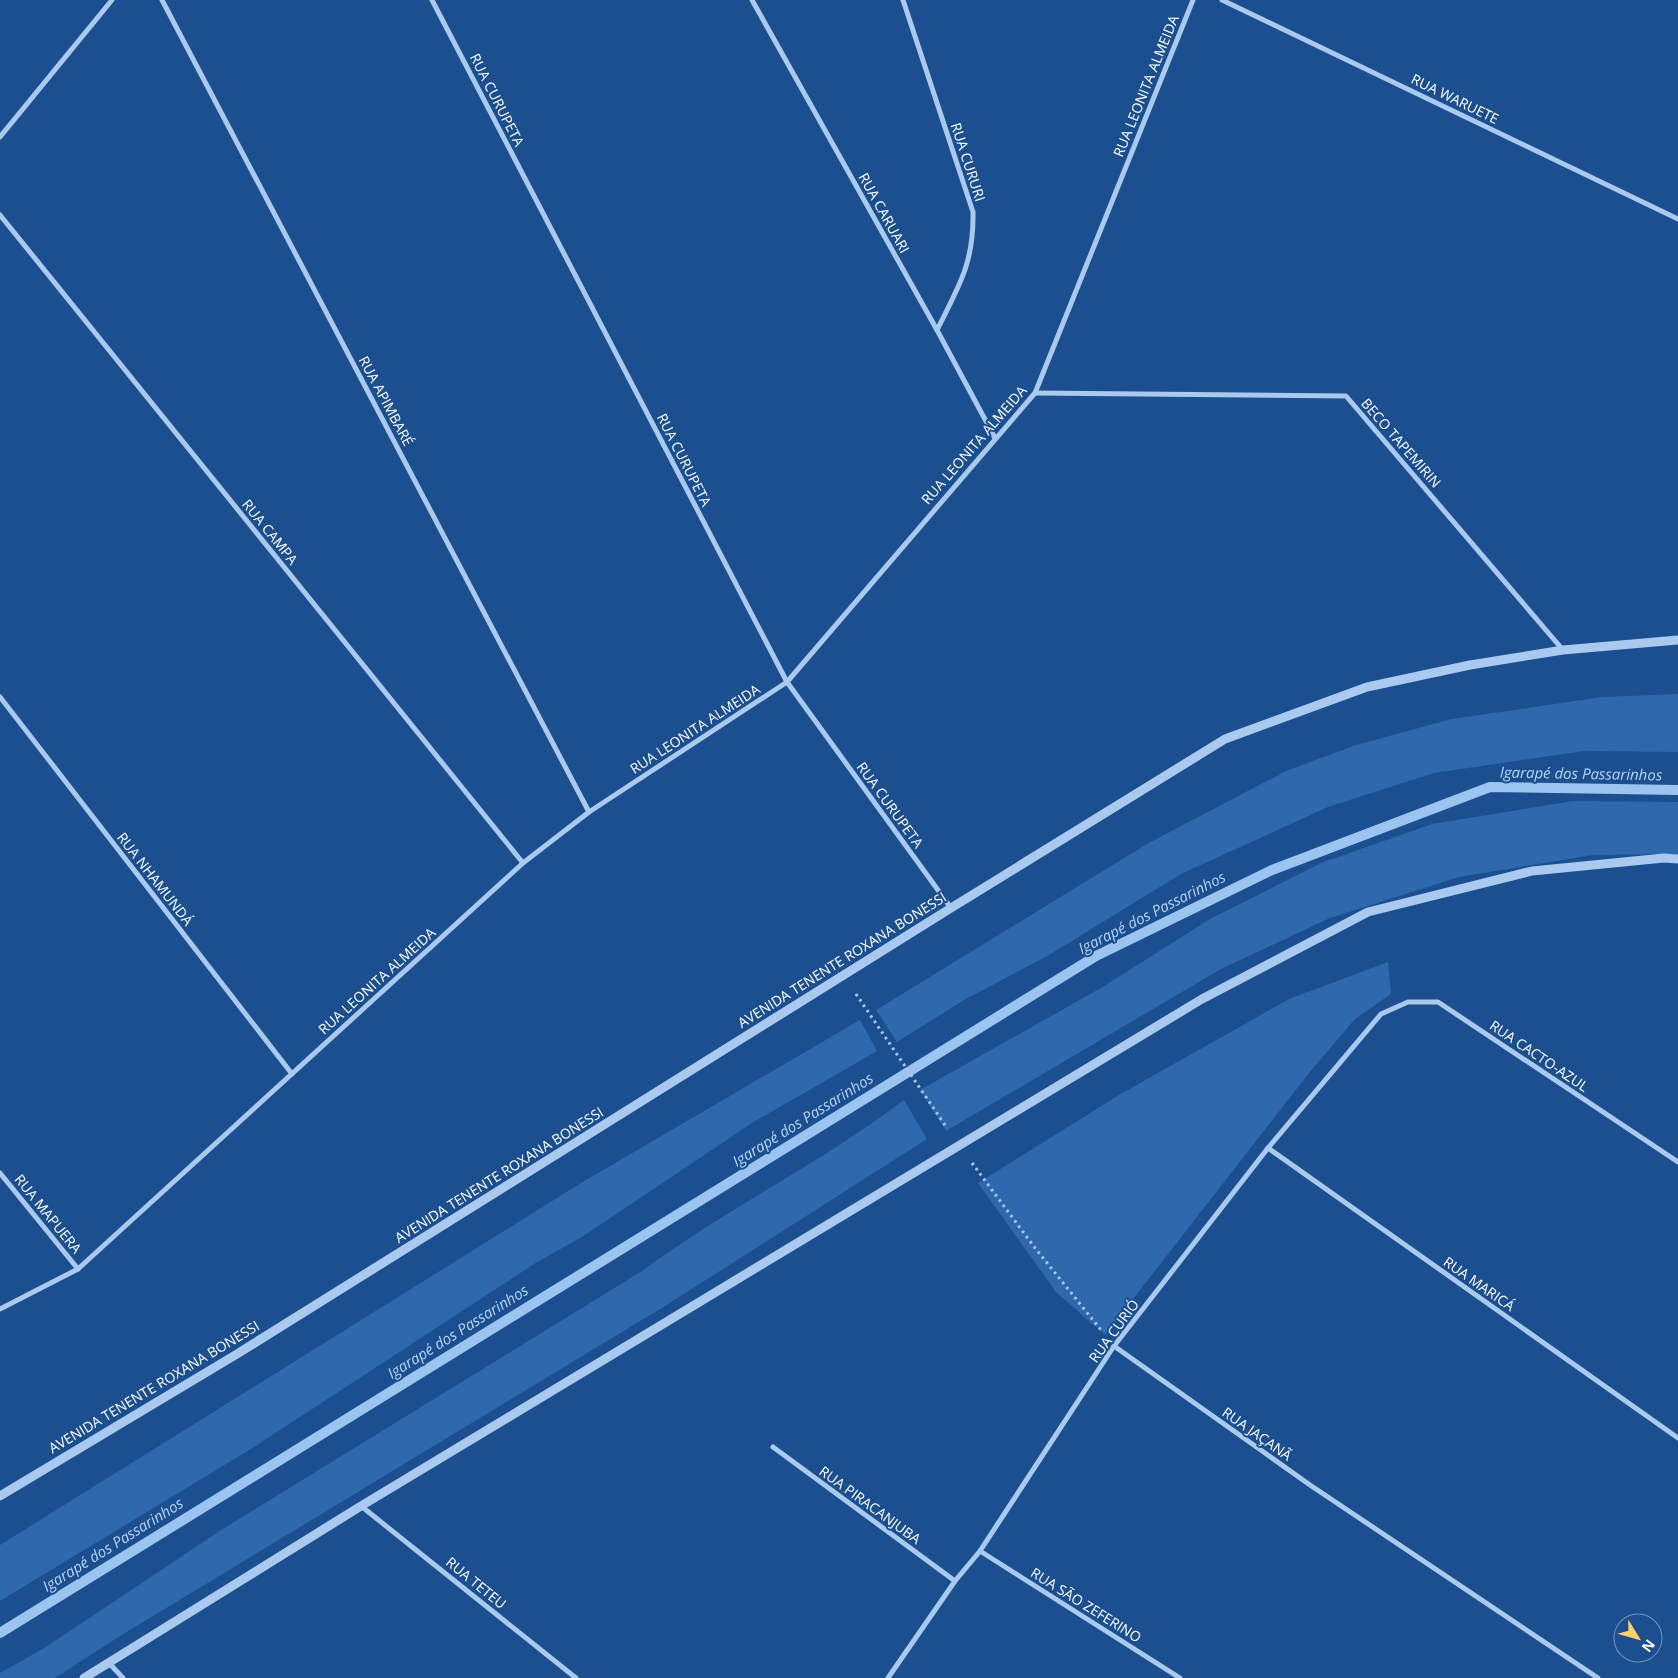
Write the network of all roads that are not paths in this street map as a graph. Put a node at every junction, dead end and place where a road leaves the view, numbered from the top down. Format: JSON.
{"nodes":[{"id":1,"x":112,"y":0,"type":"edge"},
{"id":2,"x":162,"y":0,"type":"edge"},
{"id":3,"x":432,"y":0,"type":"edge"},
{"id":4,"x":752,"y":0,"type":"edge"},
{"id":5,"x":903,"y":0,"type":"edge"},
{"id":6,"x":1193,"y":0,"type":"edge"},
{"id":7,"x":1222,"y":0,"type":"edge"},
{"id":8,"x":0,"y":137,"type":"edge"},
{"id":9,"x":0,"y":214,"type":"edge"},
{"id":10,"x":1678,"y":219,"type":"edge"},
{"id":11,"x":937,"y":330,"type":"junction"},
{"id":12,"x":1035,"y":393,"type":"junction"},
{"id":13,"x":995,"y":438,"type":"junction"},
{"id":14,"x":1678,"y":640,"type":"edge"},
{"id":15,"x":1563,"y":650,"type":"junction"},
{"id":16,"x":787,"y":682,"type":"junction"},
{"id":17,"x":0,"y":697,"type":"edge"},
{"id":18,"x":589,"y":812,"type":"junction"},
{"id":19,"x":1678,"y":859,"type":"edge"},
{"id":20,"x":523,"y":863,"type":"junction"},
{"id":21,"x":951,"y":908,"type":"junction"},
{"id":22,"x":1381,"y":1014,"type":"joint"},
{"id":23,"x":292,"y":1074,"type":"junction"},
{"id":24,"x":1268,"y":1148,"type":"junction"},
{"id":25,"x":1678,"y":1162,"type":"edge"},
{"id":26,"x":0,"y":1173,"type":"edge"},
{"id":27,"x":78,"y":1269,"type":"junction"},
{"id":28,"x":0,"y":1309,"type":"edge"},
{"id":29,"x":1114,"y":1346,"type":"junction"},
{"id":30,"x":1678,"y":1438,"type":"edge"},
{"id":31,"x":773,"y":1447,"type":"dead end"},
{"id":32,"x":0,"y":1496,"type":"edge"},
{"id":33,"x":361,"y":1506,"type":"junction"},
{"id":34,"x":980,"y":1551,"type":"junction"},
{"id":35,"x":955,"y":1581,"type":"junction"},
{"id":36,"x":109,"y":1663,"type":"junction"},
{"id":37,"x":84,"y":1678,"type":"edge"},
{"id":38,"x":123,"y":1678,"type":"edge"},
{"id":39,"x":576,"y":1678,"type":"edge"},
{"id":40,"x":888,"y":1678,"type":"edge"},
{"id":41,"x":1180,"y":1678,"type":"edge"},
{"id":42,"x":1598,"y":1678,"type":"edge"}],
"edges":[{"from":1,"to":8,"type":"street"},
{"from":2,"to":18,"type":"street","name":"RUA APIMBARÉ"},
{"from":3,"to":16,"type":"street","name":"RUA CURUPETA"},
{"from":4,"to":11,"type":"street","name":"RUA CARUARI"},
{"from":5,"to":11,"type":"street","name":"RUA CURURI"},
{"from":6,"to":12,"type":"street","name":"RUA LEONITA ALMEIDA"},
{"from":7,"to":10,"type":"street","name":"RUA WARUETE"},
{"from":9,"to":20,"type":"street","name":"RUA CAMPA"},
{"from":11,"to":13,"type":"street","name":"RUA CARUARI"},
{"from":12,"to":13,"type":"street","name":"RUA LEONITA ALMEIDA"},
{"from":12,"to":15,"type":"street","name":"BECO TAPEMIRIN"},
{"from":13,"to":16,"type":"street","name":"RUA LEONITA ALMEIDA"},
{"from":14,"to":15,"type":"street","name":"AVENIDA TENENTE ROXANA BONESSI"},
{"from":15,"to":21,"type":"street","name":"AVENIDA TENENTE ROXANA BONESSI"},
{"from":16,"to":18,"type":"street","name":"RUA LEONITA ALMEIDA"},
{"from":16,"to":21,"type":"street","name":"RUA CURUPETA"},
{"from":17,"to":23,"type":"street","name":"RUA NHAMUNDÁ"},
{"from":18,"to":20,"type":"street","name":"RUA LEONITA ALMEIDA"},
{"from":19,"to":33,"type":"street"},
{"from":20,"to":23,"type":"street","name":"RUA LEONITA ALMEIDA"},
{"from":21,"to":32,"type":"street","name":"AVENIDA TENENTE ROXANA BONESSI"},
{"from":22,"to":24,"type":"street","name":"RUA CURIÓ"},
{"from":22,"to":25,"type":"street","name":"RUA CACTO-AZUL"},
{"from":23,"to":27,"type":"street","name":"RUA LEONITA ALMEIDA"},
{"from":24,"to":29,"type":"street","name":"RUA CURIÓ"},
{"from":24,"to":30,"type":"street","name":"RUA MARICÁ"},
{"from":26,"to":27,"type":"street","name":"RUA MAPUERA"},
{"from":27,"to":28,"type":"street","name":"RUA LEONITA ALMEIDA"},
{"from":29,"to":34,"type":"street","name":"RUA CURIÓ"},
{"from":29,"to":42,"type":"street","name":"RUA JAÇANÃ"},
{"from":31,"to":35,"type":"street","name":"RUA PIRACANJUBA"},
{"from":33,"to":36,"type":"street"},
{"from":33,"to":39,"type":"street","name":"RUA TETEU"},
{"from":34,"to":35,"type":"street","name":"RUA CURIÓ"},
{"from":34,"to":41,"type":"street","name":"RUA SÃO ZEFERINO"},
{"from":35,"to":40,"type":"street","name":"RUA CURIÓ"},
{"from":36,"to":37,"type":"street"},
{"from":36,"to":38,"type":"street"}]}
